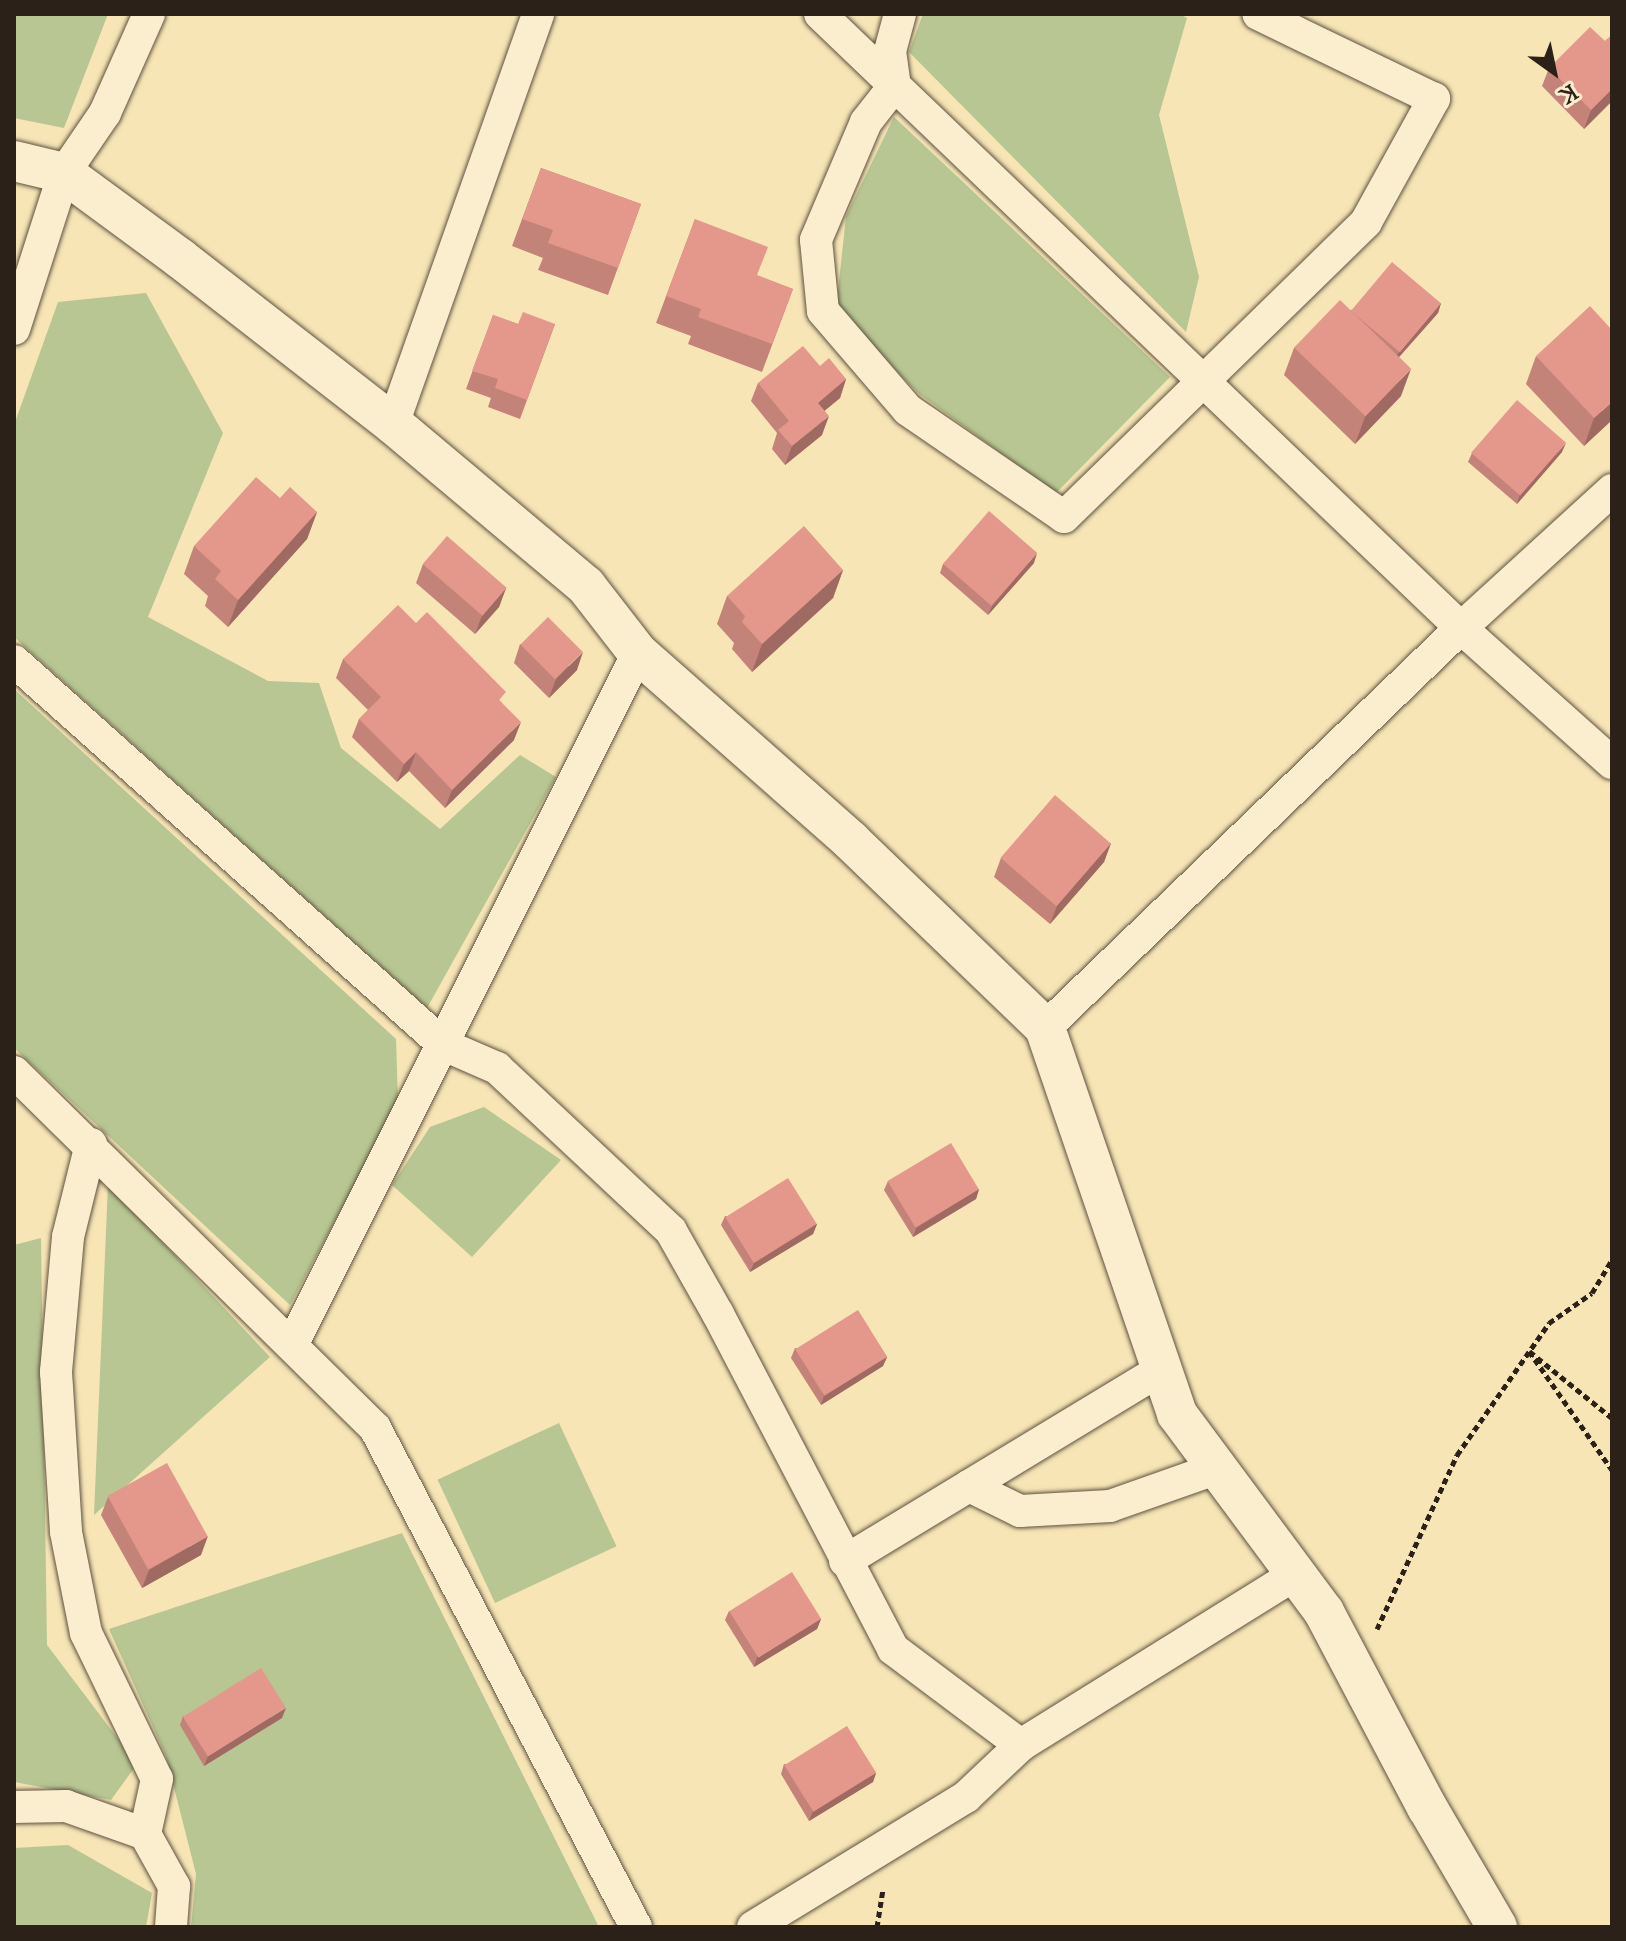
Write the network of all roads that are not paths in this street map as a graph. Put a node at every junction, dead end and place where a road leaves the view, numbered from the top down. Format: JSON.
{"nodes":[{"id":1,"x":149,"y":14,"type":"edge"},
{"id":2,"x":538,"y":14,"type":"edge"},
{"id":3,"x":820,"y":14,"type":"edge"},
{"id":4,"x":900,"y":14,"type":"edge"},
{"id":5,"x":1258,"y":14,"type":"edge"},
{"id":6,"x":895,"y":85,"type":"junction"},
{"id":7,"x":14,"y":161,"type":"edge"},
{"id":8,"x":64,"y":173,"type":"junction"},
{"id":9,"x":14,"y":329,"type":"edge"},
{"id":10,"x":1206,"y":380,"type":"junction"},
{"id":11,"x":393,"y":424,"type":"junction"},
{"id":12,"x":1612,"y":490,"type":"edge"},
{"id":13,"x":1461,"y":628,"type":"junction"},
{"id":14,"x":638,"y":653,"type":"junction"},
{"id":15,"x":14,"y":661,"type":"edge"},
{"id":16,"x":1612,"y":763,"type":"edge"},
{"id":17,"x":1045,"y":1028,"type":"junction"},
{"id":18,"x":444,"y":1045,"type":"junction"},
{"id":19,"x":14,"y":1072,"type":"edge"},
{"id":20,"x":91,"y":1144,"type":"junction"},
{"id":21,"x":293,"y":1343,"type":"junction"},
{"id":22,"x":1161,"y":1370,"type":"junction"},
{"id":23,"x":1218,"y":1468,"type":"junction"},
{"id":24,"x":969,"y":1486,"type":"junction"},
{"id":25,"x":845,"y":1561,"type":"junction"},
{"id":26,"x":1297,"y":1573,"type":"junction"},
{"id":27,"x":1021,"y":1745,"type":"junction"},
{"id":28,"x":14,"y":1807,"type":"edge"},
{"id":29,"x":145,"y":1834,"type":"junction"},
{"id":30,"x":171,"y":1927,"type":"edge"},
{"id":31,"x":636,"y":1927,"type":"edge"},
{"id":32,"x":753,"y":1927,"type":"edge"},
{"id":33,"x":1497,"y":1927,"type":"edge"}],
"edges":[{"from":1,"to":8,"type":"street"},
{"from":2,"to":11,"type":"street"},
{"from":3,"to":6,"type":"street"},
{"from":4,"to":6,"type":"street"},
{"from":5,"to":10,"type":"street"},
{"from":6,"to":10,"type":"street"},
{"from":6,"to":10,"type":"street"},
{"from":7,"to":8,"type":"street"},
{"from":8,"to":9,"type":"street"},
{"from":8,"to":11,"type":"street"},
{"from":10,"to":13,"type":"street"},
{"from":11,"to":14,"type":"street"},
{"from":12,"to":13,"type":"street"},
{"from":13,"to":16,"type":"street"},
{"from":13,"to":17,"type":"street"},
{"from":14,"to":17,"type":"street"},
{"from":14,"to":18,"type":"street"},
{"from":15,"to":18,"type":"street"},
{"from":17,"to":22,"type":"street"},
{"from":18,"to":21,"type":"street"},
{"from":18,"to":25,"type":"street"},
{"from":19,"to":20,"type":"street"},
{"from":20,"to":21,"type":"street"},
{"from":20,"to":29,"type":"street"},
{"from":21,"to":31,"type":"street"},
{"from":22,"to":23,"type":"street"},
{"from":22,"to":24,"type":"street"},
{"from":23,"to":24,"type":"street"},
{"from":23,"to":26,"type":"street"},
{"from":24,"to":25,"type":"street"},
{"from":25,"to":27,"type":"street"},
{"from":26,"to":27,"type":"street"},
{"from":26,"to":33,"type":"street"},
{"from":27,"to":32,"type":"street"},
{"from":28,"to":29,"type":"street"},
{"from":29,"to":30,"type":"street"}]}
